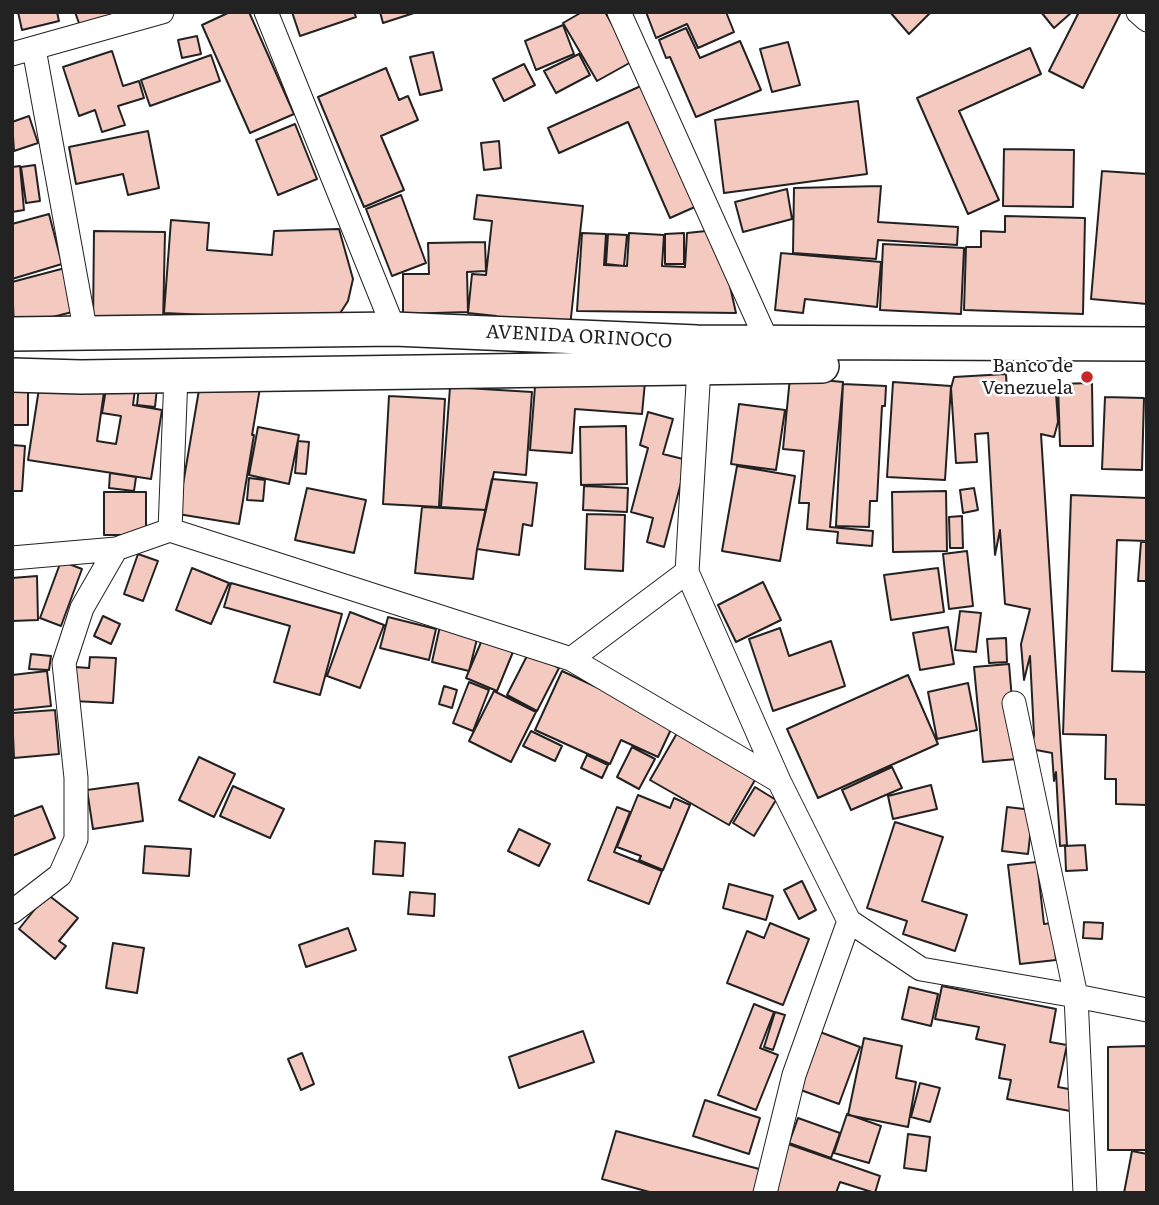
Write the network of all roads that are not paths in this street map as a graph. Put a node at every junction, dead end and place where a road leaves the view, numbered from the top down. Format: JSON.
{"nodes":[{"id":1,"x":162,"y":12,"type":"edge"},
{"id":2,"x":266,"y":12,"type":"edge"},
{"id":3,"x":619,"y":12,"type":"edge"},
{"id":4,"x":1138,"y":12,"type":"edge"},
{"id":5,"x":1147,"y":20,"type":"edge"},
{"id":6,"x":23,"y":51,"type":"edge"},
{"id":7,"x":394,"y":329,"type":"junction"},
{"id":8,"x":12,"y":334,"type":"edge"},
{"id":9,"x":86,"y":334,"type":"junction"},
{"id":10,"x":768,"y":343,"type":"junction"},
{"id":11,"x":1147,"y":344,"type":"edge"},
{"id":12,"x":1147,"y":362,"type":"edge"},
{"id":13,"x":699,"y":367,"type":"junction"},
{"id":14,"x":12,"y":374,"type":"edge"},
{"id":15,"x":176,"y":375,"type":"junction"},
{"id":16,"x":170,"y":530,"type":"junction"},
{"id":17,"x":116,"y":549,"type":"junction"},
{"id":18,"x":12,"y":558,"type":"edge"},
{"id":19,"x":687,"y":572,"type":"junction"},
{"id":20,"x":570,"y":659,"type":"junction"},
{"id":21,"x":1014,"y":703,"type":"dead end"},
{"id":22,"x":779,"y":781,"type":"junction"},
{"id":23,"x":12,"y":912,"type":"edge"},
{"id":24,"x":849,"y":921,"type":"junction"},
{"id":25,"x":1076,"y":996,"type":"junction"},
{"id":26,"x":1147,"y":1010,"type":"edge"},
{"id":27,"x":765,"y":1193,"type":"edge"},
{"id":28,"x":1085,"y":1193,"type":"edge"}],
"edges":[{"from":1,"to":6,"type":"street"},
{"from":2,"to":7,"type":"street"},
{"from":3,"to":10,"type":"street"},
{"from":4,"to":5,"type":"street"},
{"from":6,"to":9,"type":"street"},
{"from":7,"to":9,"type":"main road","name":"AVENIDA ORINOCO"},
{"from":7,"to":10,"type":"main road","name":"AVENIDA ORINOCO"},
{"from":8,"to":9,"type":"main road","name":"AVENIDA ORINOCO"},
{"from":10,"to":11,"type":"main road","name":"AVENIDA ORINOCO"},
{"from":12,"to":13,"type":"main road","name":"AVENIDA ORINOCO"},
{"from":13,"to":15,"type":"main road","name":"AVENIDA ORINOCO"},
{"from":13,"to":19,"type":"street"},
{"from":14,"to":15,"type":"main road","name":"AVENIDA ORINOCO"},
{"from":15,"to":16,"type":"street"},
{"from":16,"to":17,"type":"street"},
{"from":16,"to":20,"type":"street"},
{"from":17,"to":18,"type":"street"},
{"from":17,"to":23,"type":"street"},
{"from":19,"to":20,"type":"street"},
{"from":19,"to":22,"type":"street"},
{"from":20,"to":22,"type":"street"},
{"from":21,"to":25,"type":"street"},
{"from":22,"to":24,"type":"street"},
{"from":24,"to":25,"type":"street"},
{"from":24,"to":27,"type":"street"},
{"from":25,"to":26,"type":"street"},
{"from":25,"to":28,"type":"street"}]}
